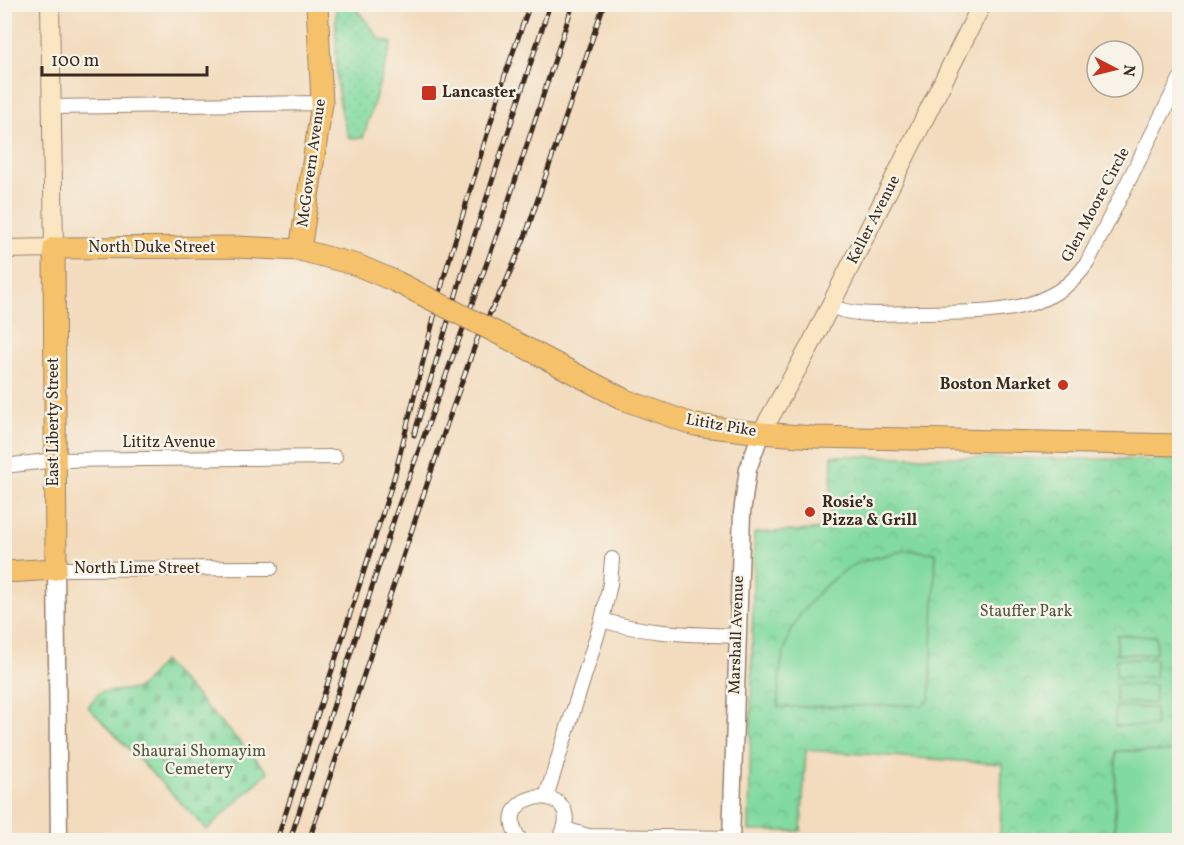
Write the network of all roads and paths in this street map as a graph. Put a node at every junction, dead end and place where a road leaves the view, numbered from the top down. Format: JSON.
{"nodes":[{"id":1,"x":50,"y":4,"type":"edge"},
{"id":2,"x":317,"y":4,"type":"edge"},
{"id":3,"x":982,"y":4,"type":"edge"},
{"id":4,"x":1179,"y":79,"type":"edge"},
{"id":5,"x":322,"y":102,"type":"junction"},
{"id":6,"x":51,"y":107,"type":"junction"},
{"id":7,"x":54,"y":248,"type":"junction"},
{"id":8,"x":4,"y":249,"type":"edge"},
{"id":9,"x":300,"y":250,"type":"junction"},
{"id":10,"x":830,"y":306,"type":"junction"},
{"id":11,"x":761,"y":433,"type":"junction"},
{"id":12,"x":1179,"y":445,"type":"edge"},
{"id":13,"x":335,"y":458,"type":"dead end"},
{"id":14,"x":55,"y":460,"type":"junction"},
{"id":15,"x":4,"y":466,"type":"edge"},
{"id":16,"x":612,"y":559,"type":"dead end"},
{"id":17,"x":270,"y":568,"type":"dead end"},
{"id":18,"x":56,"y":570,"type":"junction"},
{"id":19,"x":4,"y":572,"type":"edge"},
{"id":20,"x":602,"y":620,"type":"junction"},
{"id":21,"x":737,"y":636,"type":"junction"},
{"id":22,"x":546,"y":797,"type":"junction"},
{"id":23,"x":562,"y":835,"type":"edge"},
{"id":24,"x":731,"y":839,"type":"edge"},
{"id":25,"x":59,"y":840,"type":"edge"},
{"id":26,"x":520,"y":840,"type":"edge"}],
"edges":[{"from":1,"to":6,"type":"main road","name":"East Liberty Street"},
{"from":2,"to":5,"type":"highway","name":"McGovern Avenue"},
{"from":3,"to":10,"type":"main road","name":"Keller Avenue"},
{"from":4,"to":10,"type":"street","name":"Glen Moore Circle"},
{"from":5,"to":6,"type":"street"},
{"from":5,"to":9,"type":"highway","name":"McGovern Avenue"},
{"from":6,"to":7,"type":"main road","name":"East Liberty Street"},
{"from":7,"to":8,"type":"main road","name":"North Duke Street"},
{"from":7,"to":9,"type":"highway","name":"North Duke Street"},
{"from":7,"to":14,"type":"highway","name":"East Liberty Street"},
{"from":9,"to":11,"type":"highway","name":"Lititz Pike","bridge":true},
{"from":10,"to":11,"type":"main road","name":"Keller Avenue"},
{"from":11,"to":12,"type":"highway","name":"Lititz Pike"},
{"from":11,"to":21,"type":"street","name":"Marshall Avenue"},
{"from":13,"to":14,"type":"street","name":"Lititz Avenue"},
{"from":14,"to":15,"type":"street","name":"Lititz Avenue"},
{"from":14,"to":18,"type":"highway","name":"East Liberty Street"},
{"from":16,"to":20,"type":"street"},
{"from":17,"to":18,"type":"street","name":"North Lime Street"},
{"from":18,"to":19,"type":"highway","name":"North Lime Street"},
{"from":18,"to":25,"type":"street","name":"East Liberty Street"},
{"from":20,"to":21,"type":"street"},
{"from":20,"to":22,"type":"street"},
{"from":21,"to":24,"type":"street","name":"Marshall Avenue"},
{"from":22,"to":23,"type":"street"},
{"from":22,"to":26,"type":"street"},
{"from":23,"to":24,"type":"street"}]}
